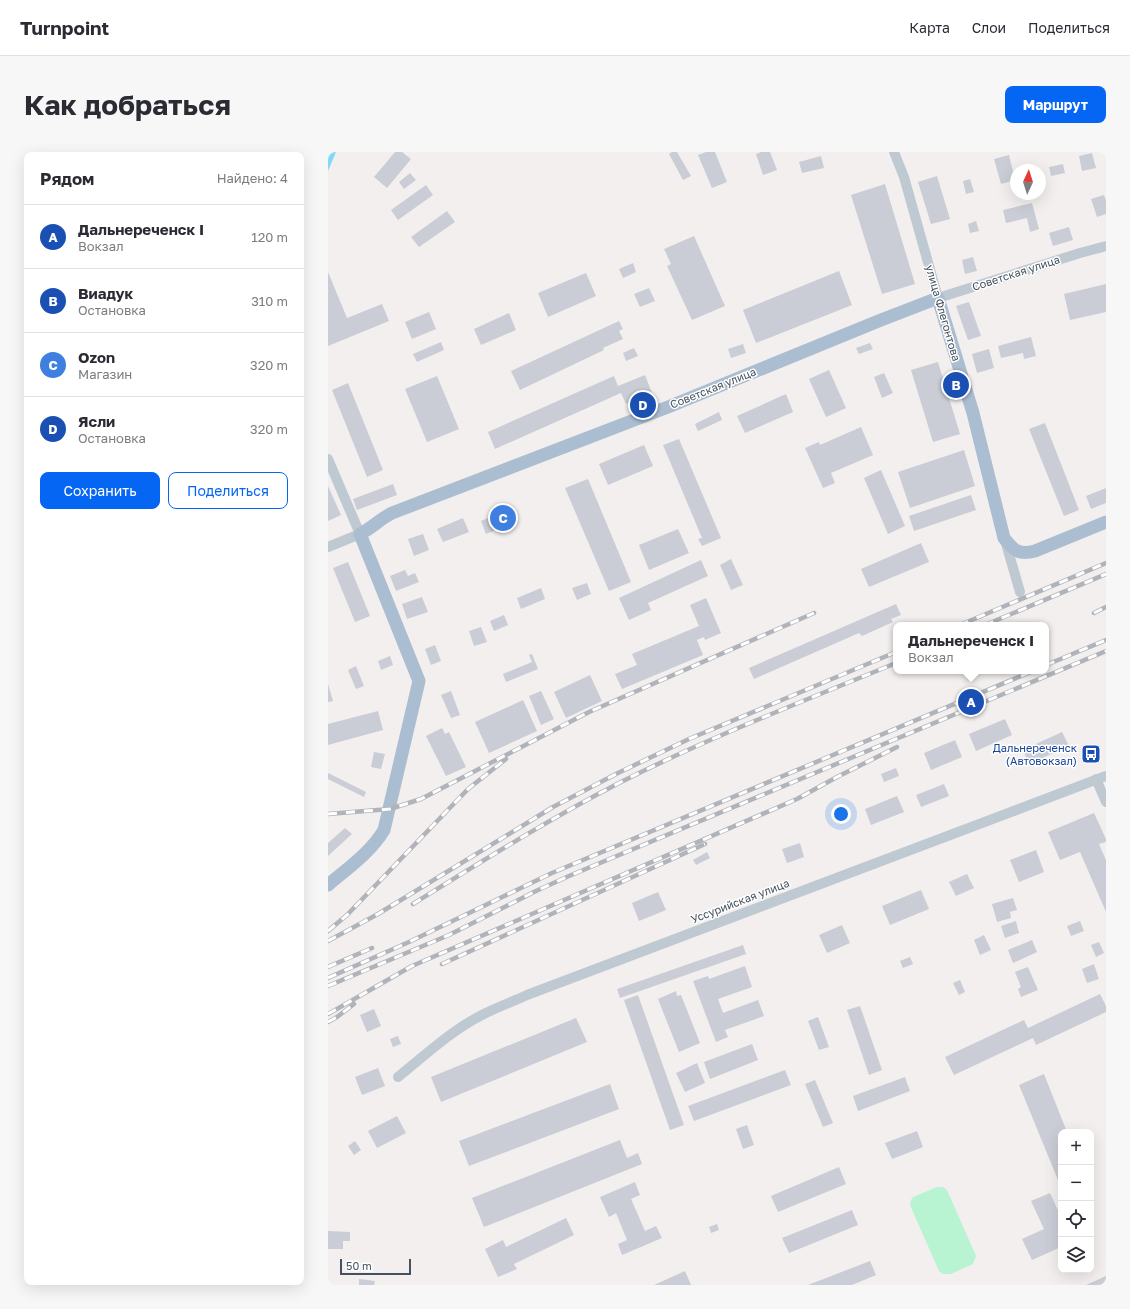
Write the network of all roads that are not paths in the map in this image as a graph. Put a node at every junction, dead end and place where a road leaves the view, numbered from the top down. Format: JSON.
{"nodes":[{"id":1,"x":894,"y":152,"type":"edge"},
{"id":2,"x":1106,"y":246,"type":"edge"},
{"id":3,"x":938,"y":298,"type":"junction"},
{"id":4,"x":328,"y":459,"type":"edge"},
{"id":5,"x":1106,"y":522,"type":"edge"},
{"id":6,"x":360,"y":534,"type":"junction"},
{"id":7,"x":1004,"y":538,"type":"junction"},
{"id":8,"x":328,"y":547,"type":"edge"},
{"id":9,"x":1020,"y":592,"type":"dead end"},
{"id":10,"x":1101,"y":777,"type":"edge"},
{"id":11,"x":1106,"y":802,"type":"edge"},
{"id":12,"x":328,"y":884,"type":"edge"},
{"id":13,"x":398,"y":1077,"type":"dead end"}],
"edges":[{"from":1,"to":3,"type":"street","name":"улица Флегонтова"},
{"from":2,"to":3,"type":"street","name":"Советская улица"},
{"from":3,"to":6,"type":"main road","name":"Советская улица"},
{"from":3,"to":7,"type":"main road","name":"улица Флегонтова"},
{"from":4,"to":6,"type":"street"},
{"from":5,"to":7,"type":"main road"},
{"from":6,"to":8,"type":"street","name":"Советская улица"},
{"from":6,"to":12,"type":"main road"},
{"from":7,"to":9,"type":"street","name":"улица Флегонтова"},
{"from":10,"to":11,"type":"street"},
{"from":10,"to":13,"type":"street","name":"Уссурийская улица"}]}
